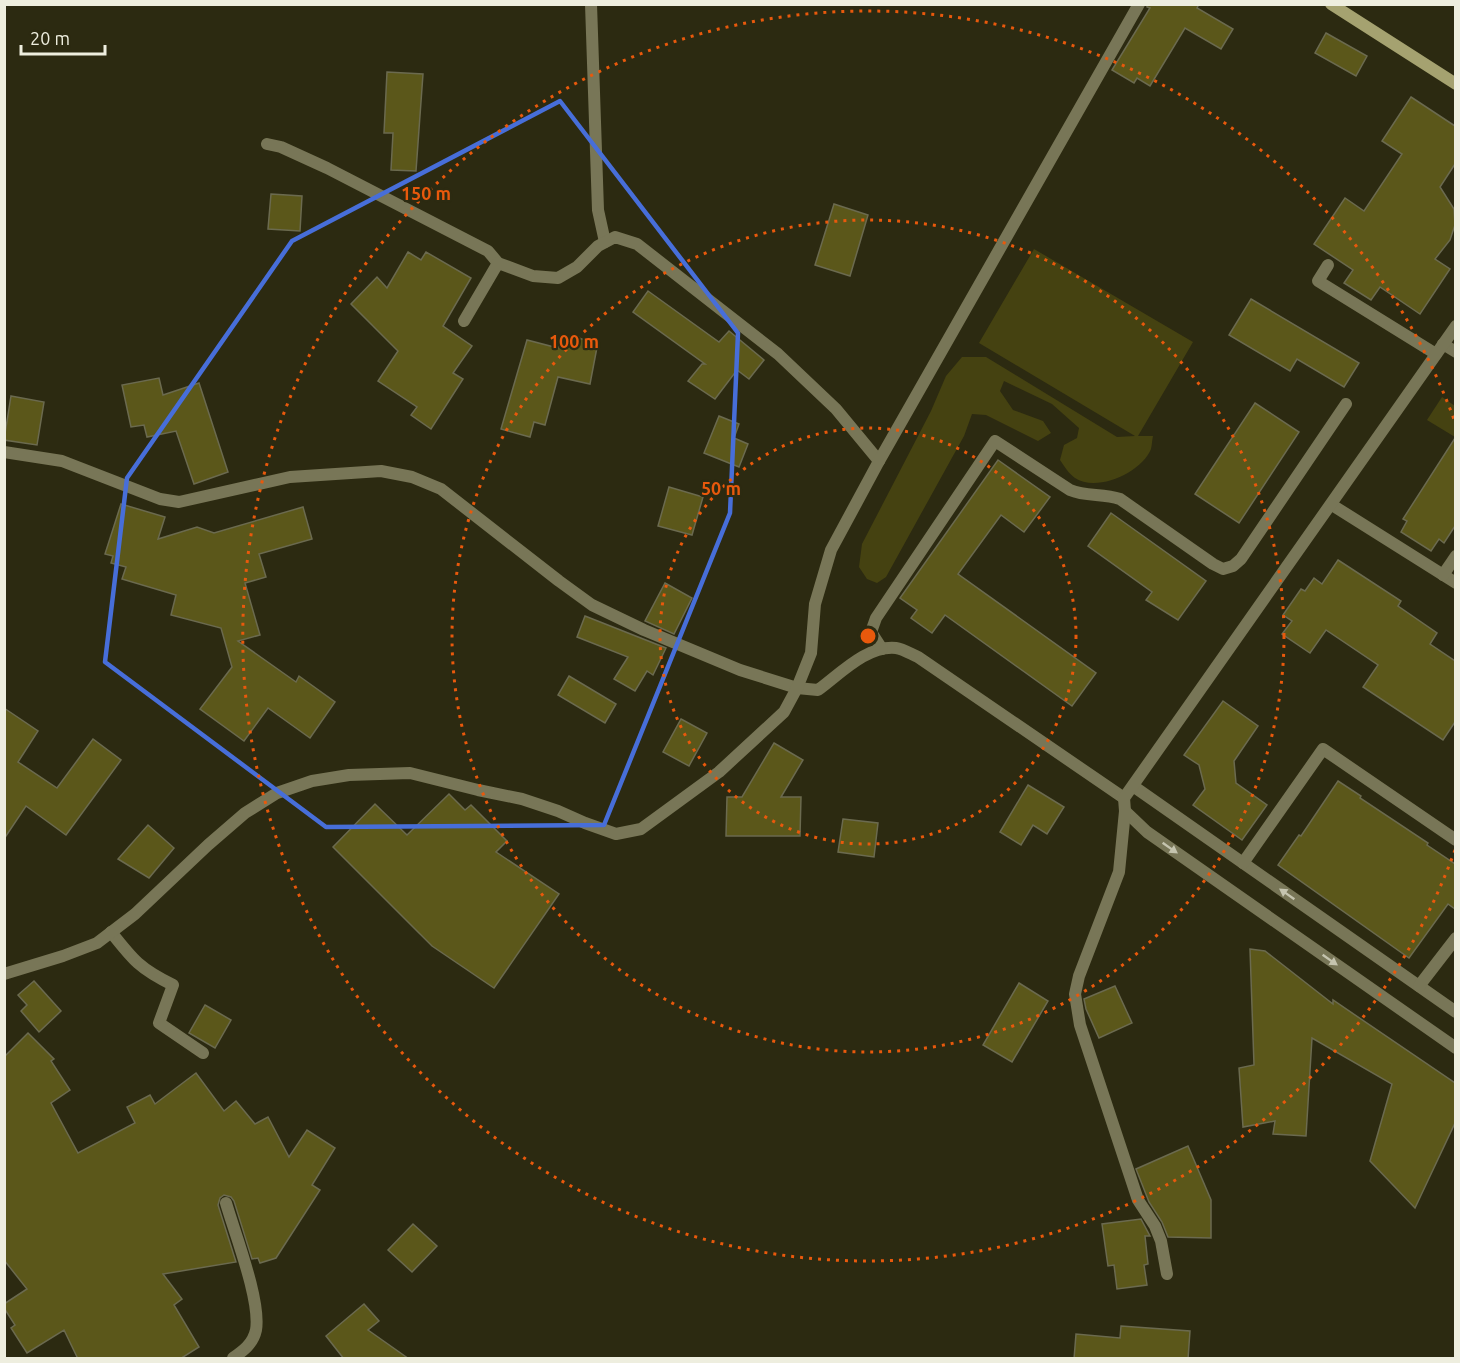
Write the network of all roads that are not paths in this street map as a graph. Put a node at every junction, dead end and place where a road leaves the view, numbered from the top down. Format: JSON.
{"nodes":[{"id":1,"x":591,"y":4,"type":"edge"},
{"id":2,"x":1139,"y":4,"type":"edge"},
{"id":3,"x":1331,"y":4,"type":"edge"},
{"id":4,"x":1455,"y":84,"type":"edge"},
{"id":5,"x":267,"y":144,"type":"dead end"},
{"id":6,"x":605,"y":243,"type":"junction"},
{"id":7,"x":498,"y":263,"type":"junction"},
{"id":8,"x":1328,"y":265,"type":"dead end"},
{"id":9,"x":464,"y":321,"type":"dead end"},
{"id":10,"x":1455,"y":326,"type":"edge"},
{"id":11,"x":1439,"y":349,"type":"junction"},
{"id":12,"x":1455,"y":352,"type":"edge"},
{"id":13,"x":1346,"y":404,"type":"dead end"},
{"id":14,"x":4,"y":452,"type":"edge"},
{"id":15,"x":879,"y":461,"type":"junction"},
{"id":16,"x":1332,"y":505,"type":"junction"},
{"id":17,"x":1455,"y":556,"type":"edge"},
{"id":18,"x":1443,"y":575,"type":"junction"},
{"id":19,"x":1455,"y":583,"type":"edge"},
{"id":20,"x":882,"y":649,"type":"junction"},
{"id":21,"x":797,"y":688,"type":"junction"},
{"id":22,"x":1133,"y":786,"type":"junction"},
{"id":23,"x":1125,"y":805,"type":"junction"},
{"id":24,"x":1455,"y":840,"type":"edge"},
{"id":25,"x":1243,"y":863,"type":"junction"},
{"id":26,"x":111,"y":932,"type":"junction"},
{"id":27,"x":1455,"y":938,"type":"edge"},
{"id":28,"x":4,"y":974,"type":"edge"},
{"id":29,"x":1419,"y":986,"type":"junction"},
{"id":30,"x":1455,"y":1012,"type":"edge"},
{"id":31,"x":1455,"y":1048,"type":"edge"},
{"id":32,"x":203,"y":1053,"type":"dead end"},
{"id":33,"x":226,"y":1203,"type":"dead end"},
{"id":34,"x":1167,"y":1274,"type":"dead end"},
{"id":35,"x":233,"y":1359,"type":"edge"}],
"edges":[{"from":1,"to":6,"type":"street"},
{"from":2,"to":15,"type":"street"},
{"from":3,"to":4,"type":"main road"},
{"from":5,"to":7,"type":"street"},
{"from":6,"to":7,"type":"street"},
{"from":6,"to":15,"type":"street"},
{"from":7,"to":9,"type":"street"},
{"from":8,"to":11,"type":"street"},
{"from":10,"to":11,"type":"street"},
{"from":11,"to":12,"type":"street"},
{"from":11,"to":16,"type":"street"},
{"from":13,"to":20,"type":"street"},
{"from":14,"to":21,"type":"street"},
{"from":15,"to":21,"type":"street"},
{"from":16,"to":18,"type":"street"},
{"from":16,"to":22,"type":"street"},
{"from":17,"to":18,"type":"street"},
{"from":18,"to":19,"type":"street"},
{"from":20,"to":21,"type":"street"},
{"from":20,"to":23,"type":"street"},
{"from":21,"to":26,"type":"street"},
{"from":22,"to":23,"type":"street"},
{"from":22,"to":25,"type":"street"},
{"from":23,"to":31,"type":"street","one_way":true},
{"from":23,"to":34,"type":"street"},
{"from":24,"to":25,"type":"street"},
{"from":29,"to":25,"type":"street","one_way":true},
{"from":26,"to":28,"type":"street"},
{"from":26,"to":32,"type":"street"},
{"from":27,"to":29,"type":"street"},
{"from":29,"to":30,"type":"street"},
{"from":33,"to":35,"type":"street"}]}
